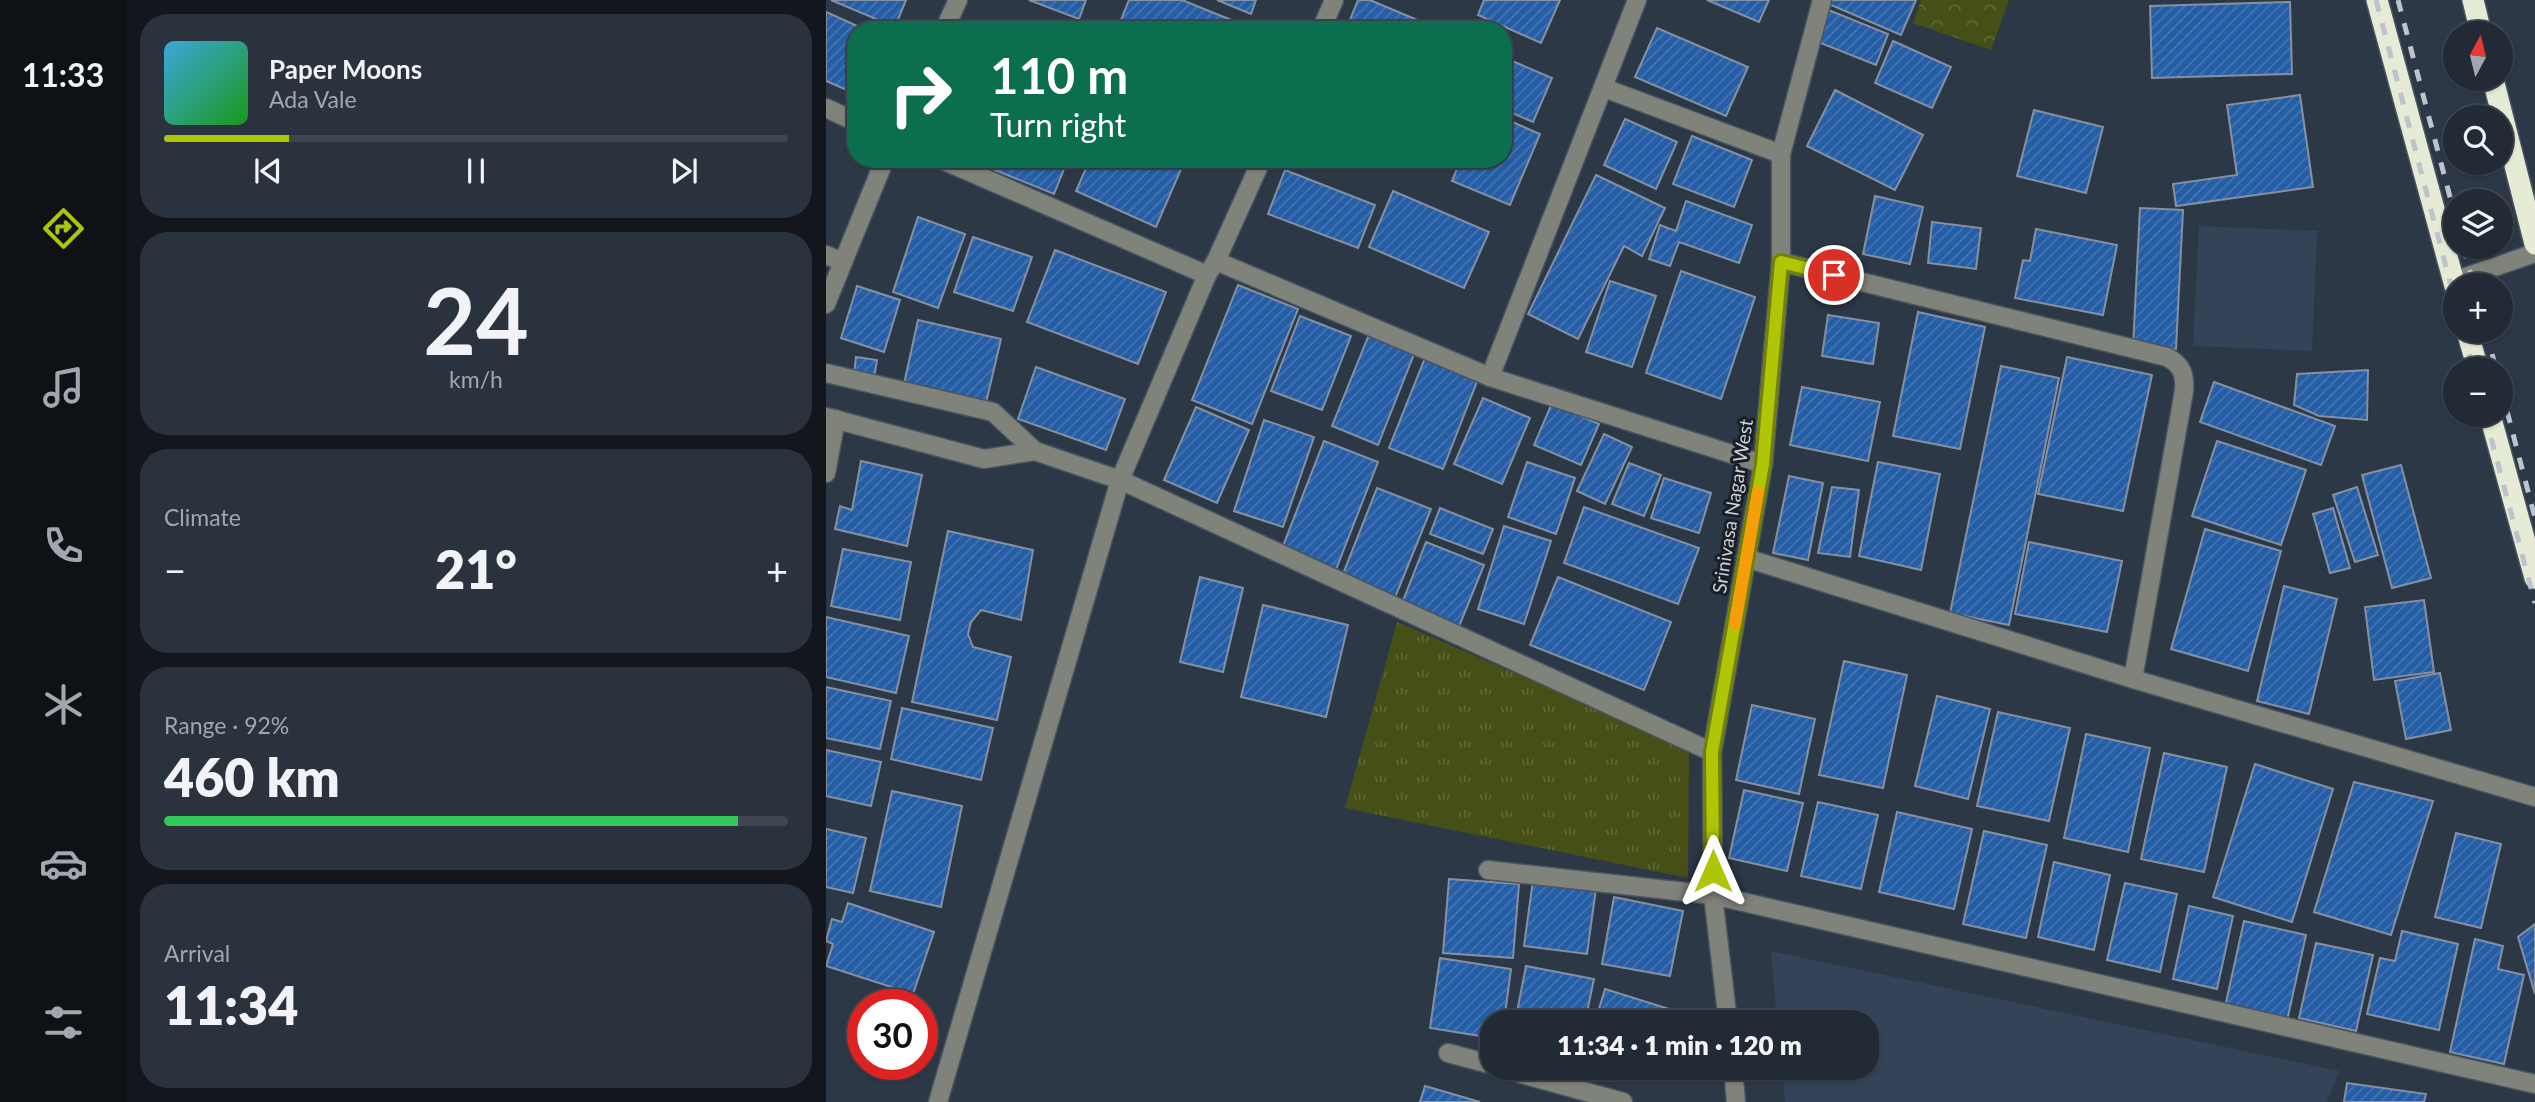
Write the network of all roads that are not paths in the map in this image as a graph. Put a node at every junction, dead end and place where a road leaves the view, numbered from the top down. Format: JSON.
{"nodes":[{"id":1,"x":958,"y":0,"type":"edge"},
{"id":2,"x":1335,"y":0,"type":"edge"},
{"id":3,"x":1637,"y":0,"type":"edge"},
{"id":4,"x":1822,"y":0,"type":"edge"},
{"id":5,"x":2376,"y":0,"type":"edge"},
{"id":6,"x":2473,"y":0,"type":"edge"},
{"id":7,"x":948,"y":21,"type":"edge"},
{"id":8,"x":1325,"y":21,"type":"edge"},
{"id":9,"x":2478,"y":21,"type":"edge"},
{"id":10,"x":1604,"y":88,"type":"junction"},
{"id":11,"x":2496,"y":91,"type":"edge"},
{"id":12,"x":826,"y":108,"type":"edge"},
{"id":13,"x":847,"y":118,"type":"edge"},
{"id":14,"x":1781,"y":153,"type":"junction"},
{"id":15,"x":881,"y":168,"type":"edge"},
{"id":16,"x":962,"y":168,"type":"edge"},
{"id":17,"x":1258,"y":168,"type":"edge"},
{"id":18,"x":2535,"y":244,"type":"edge"},
{"id":19,"x":2535,"y":253,"type":"edge"},
{"id":20,"x":826,"y":255,"type":"edge"},
{"id":21,"x":843,"y":262,"type":"junction"},
{"id":22,"x":1781,"y":262,"type":"junction"},
{"id":23,"x":1212,"y":268,"type":"junction"},
{"id":24,"x":2452,"y":273,"type":"edge"},
{"id":25,"x":2482,"y":273,"type":"edge"},
{"id":26,"x":826,"y":304,"type":"edge"},
{"id":27,"x":826,"y":373,"type":"edge"},
{"id":28,"x":1490,"y":377,"type":"junction"},
{"id":29,"x":831,"y":418,"type":"edge"},
{"id":30,"x":2493,"y":427,"type":"edge"},
{"id":31,"x":1035,"y":451,"type":"junction"},
{"id":32,"x":1763,"y":464,"type":"junction"},
{"id":33,"x":826,"y":473,"type":"edge"},
{"id":34,"x":1120,"y":480,"type":"junction"},
{"id":35,"x":1746,"y":558,"type":"junction"},
{"id":36,"x":2535,"y":578,"type":"edge"},
{"id":37,"x":2133,"y":679,"type":"junction"},
{"id":38,"x":1712,"y":752,"type":"junction"},
{"id":39,"x":2535,"y":797,"type":"edge"},
{"id":40,"x":1488,"y":870,"type":"dead end"},
{"id":41,"x":1713,"y":894,"type":"junction"},
{"id":42,"x":1727,"y":1010,"type":"edge"},
{"id":43,"x":1448,"y":1053,"type":"dead end"},
{"id":44,"x":1480,"y":1062,"type":"edge"},
{"id":45,"x":1543,"y":1080,"type":"edge"},
{"id":46,"x":1733,"y":1080,"type":"edge"},
{"id":47,"x":2535,"y":1084,"type":"edge"},
{"id":48,"x":938,"y":1102,"type":"edge"},
{"id":49,"x":1623,"y":1102,"type":"edge"},
{"id":50,"x":1736,"y":1102,"type":"edge"}],
"edges":[{"from":1,"to":7,"type":"street"},
{"from":2,"to":8,"type":"street"},
{"from":3,"to":10,"type":"street"},
{"from":4,"to":14,"type":"street","name":"Srinivasa Nagar West"},
{"from":5,"to":24,"type":"highway"},
{"from":6,"to":9,"type":"highway"},
{"from":10,"to":14,"type":"street"},
{"from":10,"to":28,"type":"street"},
{"from":11,"to":18,"type":"highway"},
{"from":12,"to":13,"type":"street"},
{"from":14,"to":22,"type":"street","name":"Srinivasa Nagar West"},
{"from":15,"to":21,"type":"street"},
{"from":16,"to":23,"type":"street"},
{"from":17,"to":23,"type":"street"},
{"from":19,"to":25,"type":"street"},
{"from":20,"to":21,"type":"street"},
{"from":21,"to":26,"type":"street"},
{"from":22,"to":32,"type":"street","name":"Srinivasa Nagar West"},
{"from":22,"to":37,"type":"street"},
{"from":23,"to":28,"type":"street"},
{"from":23,"to":34,"type":"street"},
{"from":27,"to":31,"type":"street"},
{"from":28,"to":32,"type":"street"},
{"from":29,"to":31,"type":"street"},
{"from":29,"to":33,"type":"street"},
{"from":30,"to":36,"type":"highway"},
{"from":31,"to":34,"type":"street"},
{"from":32,"to":35,"type":"street","name":"Srinivasa Nagar West"},
{"from":34,"to":38,"type":"street"},
{"from":34,"to":48,"type":"street"},
{"from":35,"to":37,"type":"street"},
{"from":35,"to":38,"type":"street","name":"Srinivasa Nagar West"},
{"from":37,"to":39,"type":"street"},
{"from":38,"to":41,"type":"street","name":"Srinivasa Nagar West"},
{"from":40,"to":41,"type":"street"},
{"from":41,"to":42,"type":"street","name":"Srinivasa Nagar West"},
{"from":41,"to":47,"type":"street"},
{"from":43,"to":44,"type":"street"},
{"from":45,"to":49,"type":"street"},
{"from":46,"to":50,"type":"street"}]}
